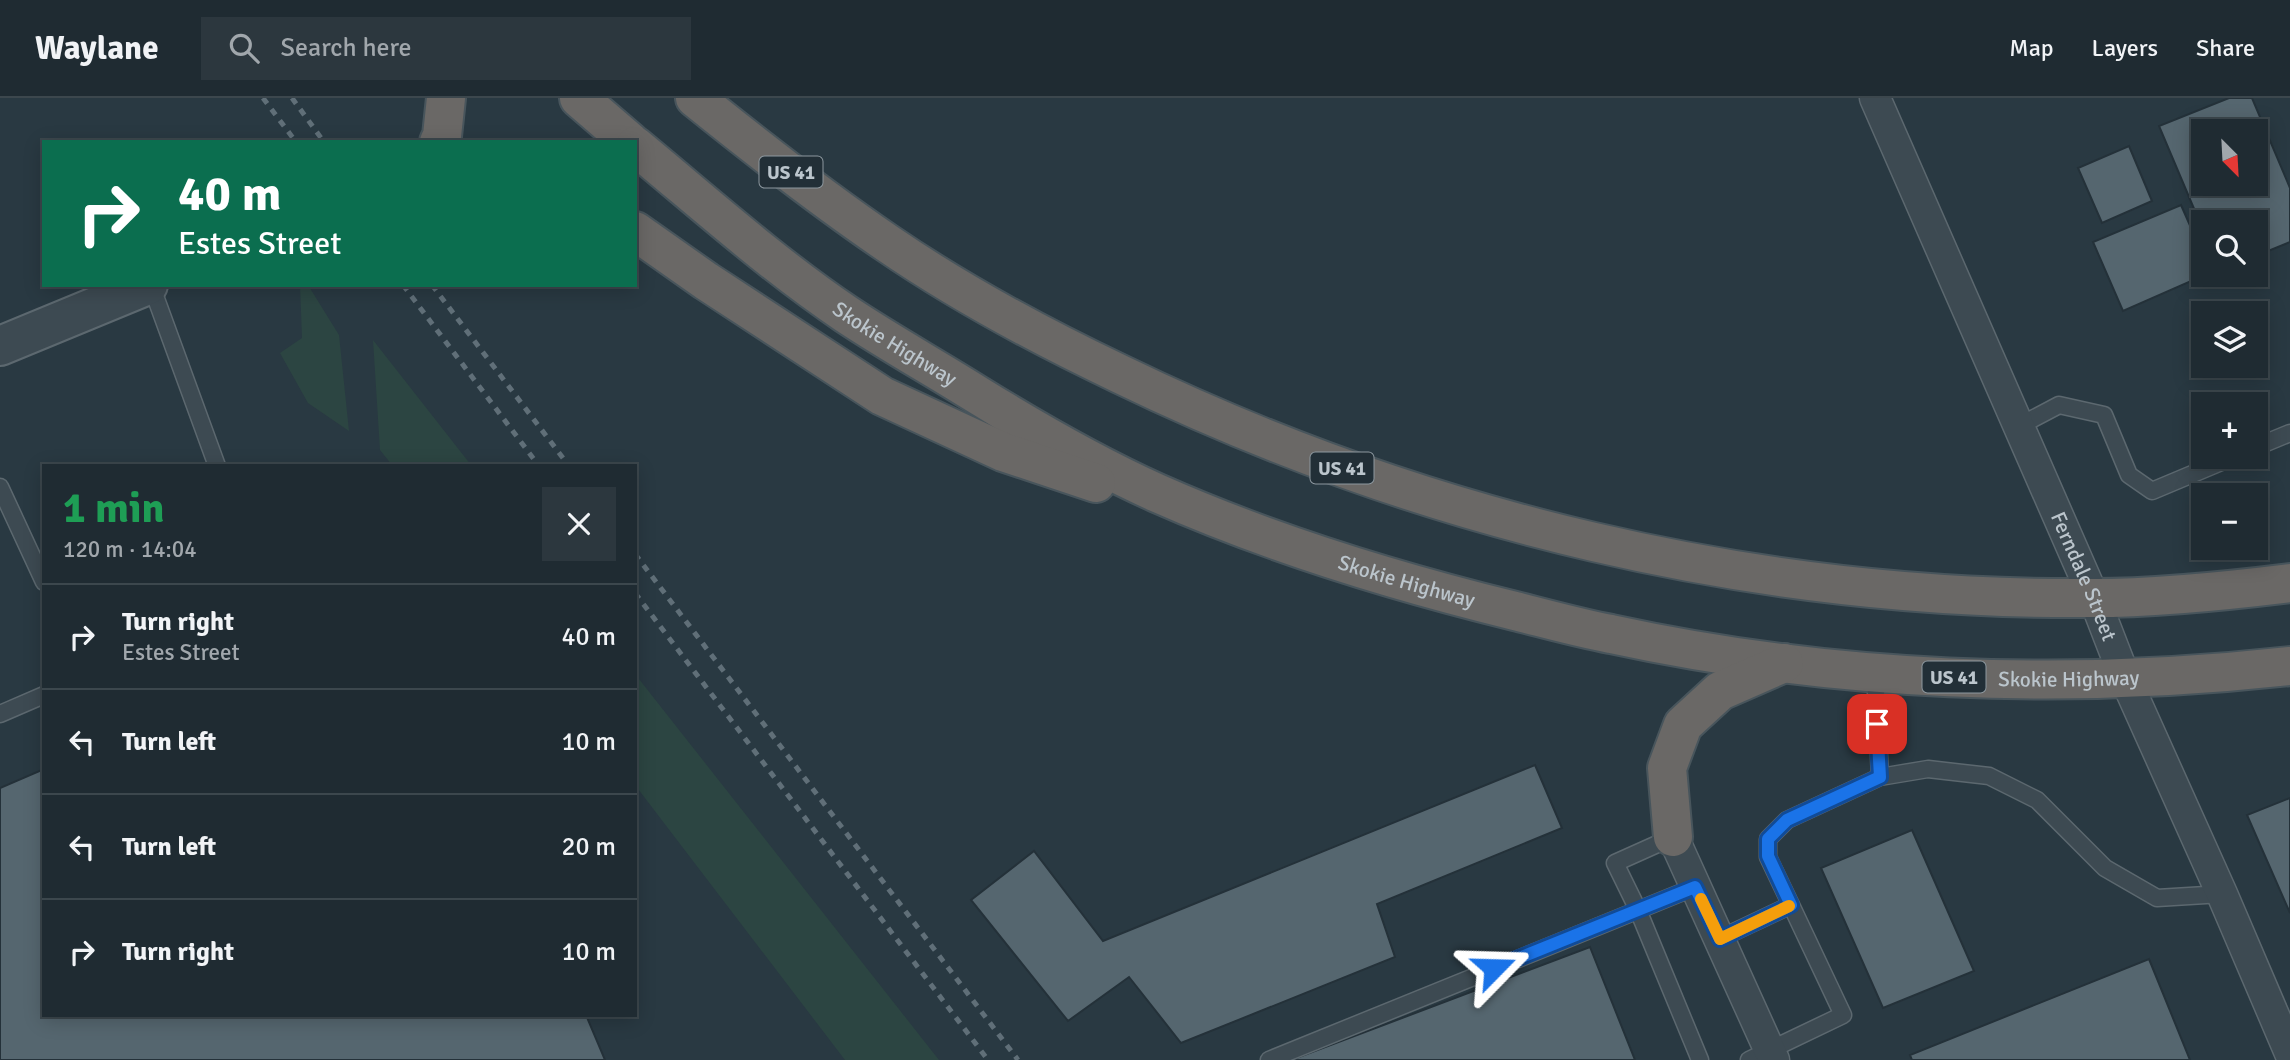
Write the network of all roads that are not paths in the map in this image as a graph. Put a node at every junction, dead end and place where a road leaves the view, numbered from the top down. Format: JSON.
{"nodes":[{"id":1,"x":446,"y":98,"type":"edge"},
{"id":2,"x":579,"y":98,"type":"edge"},
{"id":3,"x":695,"y":98,"type":"edge"},
{"id":4,"x":1875,"y":98,"type":"edge"},
{"id":5,"x":440,"y":140,"type":"edge"},
{"id":6,"x":628,"y":140,"type":"edge"},
{"id":7,"x":637,"y":148,"type":"edge"},
{"id":8,"x":637,"y":232,"type":"edge"},
{"id":9,"x":144,"y":287,"type":"edge"},
{"id":10,"x":150,"y":287,"type":"edge"},
{"id":11,"x":0,"y":345,"type":"edge"},
{"id":12,"x":2019,"y":426,"type":"junction"},
{"id":13,"x":2290,"y":433,"type":"edge"},
{"id":14,"x":2268,"y":442,"type":"edge"},
{"id":15,"x":215,"y":464,"type":"edge"},
{"id":16,"x":2204,"y":469,"type":"edge"},
{"id":17,"x":0,"y":487,"type":"edge"},
{"id":18,"x":4,"y":508,"type":"edge"},
{"id":19,"x":1294,"y":547,"type":"junction"},
{"id":20,"x":42,"y":578,"type":"edge"},
{"id":21,"x":2290,"y":583,"type":"edge"},
{"id":22,"x":2094,"y":598,"type":"junction"},
{"id":23,"x":1784,"y":663,"type":"junction"},
{"id":24,"x":2290,"y":666,"type":"edge"},
{"id":25,"x":1875,"y":671,"type":"junction"},
{"id":26,"x":2125,"y":678,"type":"junction"},
{"id":27,"x":42,"y":696,"type":"edge"},
{"id":28,"x":0,"y":714,"type":"edge"},
{"id":29,"x":1880,"y":777,"type":"junction"},
{"id":30,"x":1672,"y":837,"type":"junction"},
{"id":31,"x":1695,"y":887,"type":"junction"},
{"id":32,"x":2222,"y":894,"type":"junction"},
{"id":33,"x":1791,"y":905,"type":"junction"},
{"id":34,"x":1638,"y":910,"type":"junction"},
{"id":35,"x":1720,"y":939,"type":"junction"},
{"id":36,"x":2290,"y":1053,"type":"edge"},
{"id":37,"x":1764,"y":1057,"type":"edge"},
{"id":38,"x":1269,"y":1060,"type":"edge"},
{"id":39,"x":1700,"y":1060,"type":"edge"}],
"edges":[{"from":1,"to":5,"type":"highway"},
{"from":2,"to":6,"type":"highway"},
{"from":3,"to":22,"type":"highway","number":"US 41"},
{"from":4,"to":12,"type":"street","name":"Ferndale Street"},
{"from":7,"to":19,"type":"highway","name":"Skokie Highway","number":"US 41"},
{"from":8,"to":19,"type":"highway"},
{"from":9,"to":11,"type":"street"},
{"from":10,"to":15,"type":"lane"},
{"from":12,"to":16,"type":"lane"},
{"from":12,"to":22,"type":"street","name":"Ferndale Street"},
{"from":13,"to":14,"type":"lane"},
{"from":17,"to":18,"type":"lane"},
{"from":18,"to":20,"type":"lane"},
{"from":19,"to":23,"type":"highway","name":"Skokie Highway","number":"US 41"},
{"from":21,"to":22,"type":"highway","number":"US 41"},
{"from":22,"to":26,"type":"street","name":"Ferndale Street"},
{"from":23,"to":25,"type":"highway","name":"Skokie Highway","number":"US 41"},
{"from":23,"to":30,"type":"highway"},
{"from":24,"to":26,"type":"highway","name":"Skokie Highway","number":"US 41"},
{"from":25,"to":26,"type":"highway","name":"Skokie Highway","number":"US 41"},
{"from":25,"to":29,"type":"lane"},
{"from":26,"to":32,"type":"street","name":"Ferndale Street"},
{"from":27,"to":28,"type":"lane"},
{"from":29,"to":32,"type":"lane"},
{"from":29,"to":33,"type":"lane"},
{"from":30,"to":31,"type":"street"},
{"from":30,"to":34,"type":"lane"},
{"from":31,"to":34,"type":"lane"},
{"from":31,"to":35,"type":"street"},
{"from":32,"to":36,"type":"street","name":"Ferndale Street"},
{"from":33,"to":35,"type":"lane"},
{"from":33,"to":37,"type":"lane"},
{"from":34,"to":38,"type":"lane"},
{"from":34,"to":39,"type":"lane"},
{"from":35,"to":37,"type":"street"}]}
